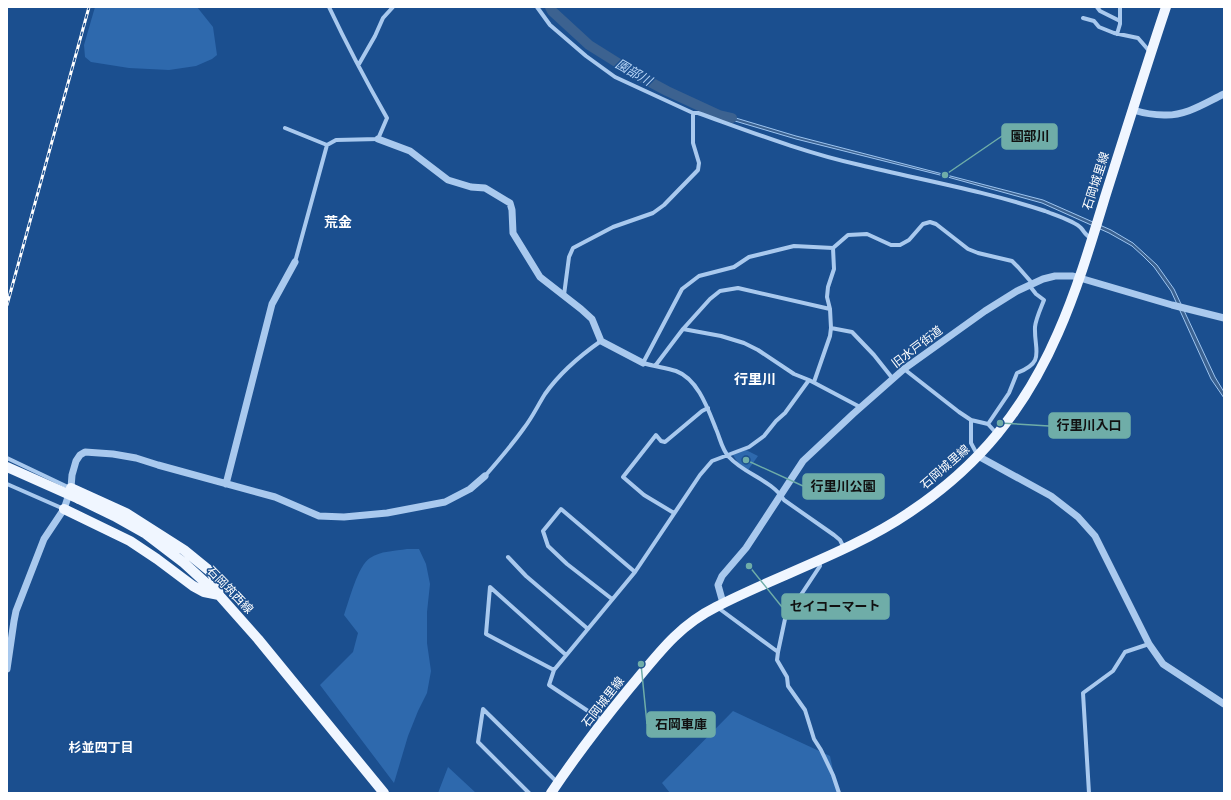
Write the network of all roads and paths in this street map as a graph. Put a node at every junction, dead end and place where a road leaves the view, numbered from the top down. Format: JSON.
{"nodes":[{"id":1,"x":329,"y":7,"type":"edge"},
{"id":2,"x":393,"y":7,"type":"edge"},
{"id":3,"x":537,"y":7,"type":"edge"},
{"id":4,"x":1097,"y":7,"type":"edge"},
{"id":5,"x":1120,"y":7,"type":"edge"},
{"id":6,"x":1166,"y":7,"type":"edge"},
{"id":7,"x":1082,"y":18,"type":"dead end"},
{"id":8,"x":1120,"y":21,"type":"junction"},
{"id":9,"x":1117,"y":34,"type":"junction"},
{"id":10,"x":1151,"y":53,"type":"junction"},
{"id":11,"x":359,"y":64,"type":"junction"},
{"id":12,"x":1224,"y":94,"type":"edge"},
{"id":13,"x":1133,"y":110,"type":"junction"},
{"id":14,"x":693,"y":113,"type":"junction"},
{"id":15,"x":285,"y":128,"type":"dead end"},
{"id":16,"x":378,"y":139,"type":"junction"},
{"id":17,"x":327,"y":145,"type":"junction"},
{"id":18,"x":1093,"y":235,"type":"junction"},
{"id":19,"x":833,"y":248,"type":"junction"},
{"id":20,"x":295,"y":262,"type":"joint"},
{"id":21,"x":1079,"y":277,"type":"junction"},
{"id":22,"x":1030,"y":284,"type":"junction"},
{"id":23,"x":564,"y":296,"type":"junction"},
{"id":24,"x":830,"y":309,"type":"junction"},
{"id":25,"x":1224,"y":318,"type":"edge"},
{"id":26,"x":831,"y":328,"type":"junction"},
{"id":27,"x":683,"y":330,"type":"junction"},
{"id":28,"x":601,"y":341,"type":"junction"},
{"id":29,"x":643,"y":364,"type":"junction"},
{"id":30,"x":655,"y":366,"type":"junction"},
{"id":31,"x":904,"y":369,"type":"junction"},
{"id":32,"x":893,"y":379,"type":"junction"},
{"id":33,"x":812,"y":381,"type":"junction"},
{"id":34,"x":860,"y":407,"type":"junction"},
{"id":35,"x":708,"y":408,"type":"junction"},
{"id":36,"x":971,"y":420,"type":"junction"},
{"id":37,"x":988,"y":424,"type":"junction"},
{"id":38,"x":998,"y":434,"type":"junction"},
{"id":39,"x":727,"y":455,"type":"junction"},
{"id":40,"x":978,"y":456,"type":"junction"},
{"id":41,"x":7,"y":458,"type":"edge"},
{"id":42,"x":7,"y":467,"type":"edge"},
{"id":43,"x":484,"y":476,"type":"joint"},
{"id":44,"x":7,"y":484,"type":"edge"},
{"id":45,"x":226,"y":484,"type":"junction"},
{"id":46,"x":71,"y":488,"type":"junction"},
{"id":47,"x":781,"y":494,"type":"junction"},
{"id":48,"x":64,"y":509,"type":"junction"},
{"id":49,"x":674,"y":513,"type":"junction"},
{"id":50,"x":844,"y":548,"type":"junction"},
{"id":51,"x":508,"y":557,"type":"dead end"},
{"id":52,"x":819,"y":560,"type":"junction"},
{"id":53,"x":635,"y":572,"type":"junction"},
{"id":54,"x":219,"y":595,"type":"junction"},
{"id":55,"x":612,"y":599,"type":"junction"},
{"id":56,"x":720,"y":605,"type":"junction"},
{"id":57,"x":588,"y":628,"type":"junction"},
{"id":58,"x":1149,"y":644,"type":"junction"},
{"id":59,"x":778,"y":652,"type":"junction"},
{"id":60,"x":566,"y":655,"type":"junction"},
{"id":61,"x":7,"y":669,"type":"edge"},
{"id":62,"x":554,"y":670,"type":"junction"},
{"id":63,"x":1224,"y":704,"type":"edge"},
{"id":64,"x":603,"y":721,"type":"junction"},
{"id":65,"x":558,"y":783,"type":"junction"},
{"id":66,"x":384,"y":793,"type":"edge"},
{"id":67,"x":529,"y":793,"type":"edge"},
{"id":68,"x":551,"y":793,"type":"edge"},
{"id":69,"x":839,"y":793,"type":"edge"},
{"id":70,"x":1088,"y":793,"type":"edge"}],
"edges":[{"from":1,"to":11,"type":"street"},
{"from":2,"to":11,"type":"street"},
{"from":3,"to":14,"type":"street"},
{"from":4,"to":8,"type":"street"},
{"from":5,"to":8,"type":"street"},
{"from":6,"to":10,"type":"main road","name":"石岡城里線"},
{"from":7,"to":9,"type":"street"},
{"from":8,"to":9,"type":"street"},
{"from":9,"to":10,"type":"street"},
{"from":10,"to":13,"type":"main road","name":"石岡城里線"},
{"from":11,"to":16,"type":"street"},
{"from":12,"to":13,"type":"street"},
{"from":13,"to":18,"type":"main road","name":"石岡城里線"},
{"from":14,"to":18,"type":"street"},
{"from":14,"to":23,"type":"street"},
{"from":15,"to":17,"type":"street"},
{"from":16,"to":17,"type":"street"},
{"from":16,"to":23,"type":"street"},
{"from":17,"to":20,"type":"street"},
{"from":18,"to":21,"type":"main road","name":"石岡城里線"},
{"from":19,"to":22,"type":"street"},
{"from":19,"to":24,"type":"street"},
{"from":19,"to":29,"type":"street"},
{"from":20,"to":45,"type":"street"},
{"from":21,"to":22,"type":"street","name":"旧水戸街道"},
{"from":21,"to":25,"type":"street","name":"旧水戸街道"},
{"from":21,"to":38,"type":"main road","name":"石岡城里線"},
{"from":22,"to":31,"type":"street","name":"旧水戸街道"},
{"from":22,"to":37,"type":"street"},
{"from":23,"to":28,"type":"street"},
{"from":24,"to":26,"type":"street"},
{"from":24,"to":27,"type":"street"},
{"from":26,"to":32,"type":"street"},
{"from":26,"to":33,"type":"street"},
{"from":27,"to":30,"type":"street"},
{"from":27,"to":33,"type":"street"},
{"from":28,"to":29,"type":"street"},
{"from":28,"to":43,"type":"street"},
{"from":29,"to":30,"type":"street"},
{"from":30,"to":35,"type":"street"},
{"from":31,"to":32,"type":"street","name":"旧水戸街道"},
{"from":31,"to":36,"type":"street"},
{"from":32,"to":34,"type":"street","name":"旧水戸街道"},
{"from":33,"to":34,"type":"street"},
{"from":33,"to":39,"type":"street"},
{"from":34,"to":47,"type":"street","name":"旧水戸街道"},
{"from":35,"to":39,"type":"street"},
{"from":35,"to":49,"type":"street"},
{"from":36,"to":37,"type":"street"},
{"from":36,"to":40,"type":"street"},
{"from":37,"to":38,"type":"street"},
{"from":38,"to":40,"type":"main road","name":"石岡城里線"},
{"from":39,"to":47,"type":"street"},
{"from":39,"to":49,"type":"street"},
{"from":40,"to":50,"type":"main road","name":"石岡城里線"},
{"from":40,"to":58,"type":"street"},
{"from":41,"to":46,"type":"street"},
{"from":42,"to":54,"type":"main road","name":"石岡筑西線","bridge":true},
{"from":43,"to":45,"type":"street"},
{"from":44,"to":48,"type":"street"},
{"from":45,"to":46,"type":"street"},
{"from":46,"to":48,"type":"street"},
{"from":46,"to":54,"type":"main road"},
{"from":47,"to":50,"type":"street"},
{"from":47,"to":56,"type":"street","name":"旧水戸街道"},
{"from":48,"to":54,"type":"main road"},
{"from":48,"to":61,"type":"street"},
{"from":49,"to":53,"type":"street"},
{"from":50,"to":52,"type":"main road","name":"石岡城里線"},
{"from":51,"to":57,"type":"street"},
{"from":52,"to":56,"type":"main road","name":"石岡城里線"},
{"from":52,"to":59,"type":"street"},
{"from":53,"to":55,"type":"street"},
{"from":53,"to":55,"type":"street"},
{"from":54,"to":66,"type":"main road","name":"石岡筑西線"},
{"from":55,"to":57,"type":"street"},
{"from":56,"to":59,"type":"street"},
{"from":56,"to":64,"type":"main road","name":"石岡城里線"},
{"from":57,"to":60,"type":"street"},
{"from":58,"to":63,"type":"street"},
{"from":58,"to":70,"type":"street"},
{"from":59,"to":69,"type":"street"},
{"from":60,"to":62,"type":"street"},
{"from":60,"to":62,"type":"street"},
{"from":62,"to":64,"type":"street"},
{"from":64,"to":65,"type":"main road","name":"石岡城里線"},
{"from":65,"to":67,"type":"street"},
{"from":65,"to":68,"type":"main road","name":"石岡城里線"}]}
